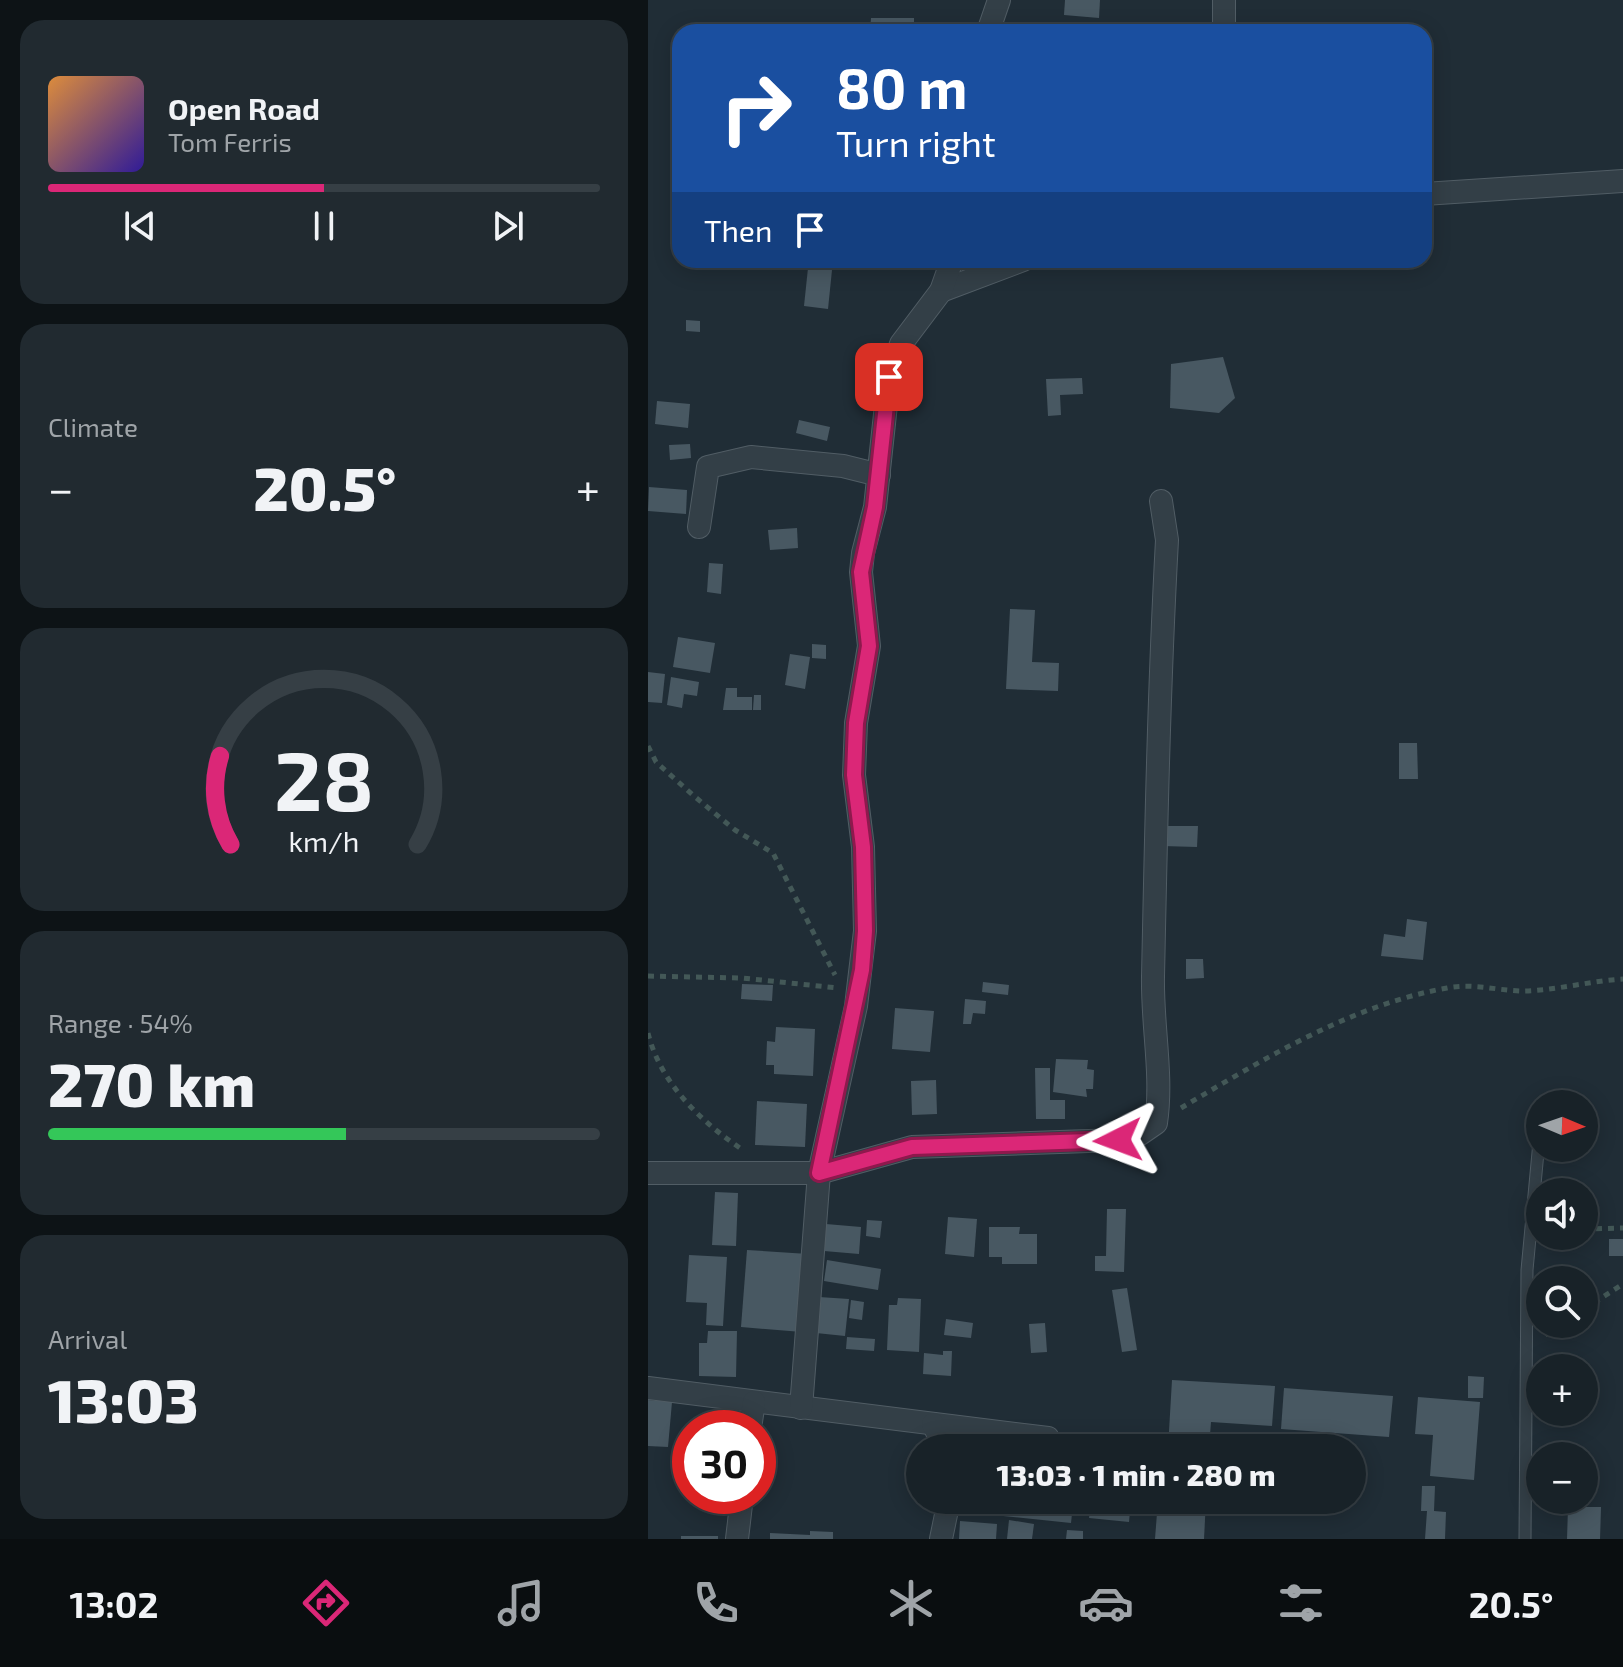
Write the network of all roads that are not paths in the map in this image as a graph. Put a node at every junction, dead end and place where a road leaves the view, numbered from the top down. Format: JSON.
{"nodes":[{"id":1,"x":999,"y":0,"type":"edge"},
{"id":2,"x":1224,"y":0,"type":"edge"},
{"id":3,"x":991,"y":24,"type":"edge"},
{"id":4,"x":1224,"y":24,"type":"edge"},
{"id":5,"x":1623,"y":181,"type":"edge"},
{"id":6,"x":1432,"y":193,"type":"edge"},
{"id":7,"x":949,"y":268,"type":"edge"},
{"id":8,"x":1002,"y":268,"type":"edge"},
{"id":9,"x":941,"y":291,"type":"junction"},
{"id":10,"x":879,"y":475,"type":"junction"},
{"id":11,"x":1161,"y":501,"type":"dead end"},
{"id":12,"x":699,"y":527,"type":"dead end"},
{"id":13,"x":1537,"y":1162,"type":"edge"},
{"id":14,"x":648,"y":1173,"type":"edge"},
{"id":15,"x":819,"y":1173,"type":"junction"},
{"id":16,"x":648,"y":1388,"type":"edge"},
{"id":17,"x":754,"y":1402,"type":"junction"},
{"id":18,"x":801,"y":1408,"type":"junction"},
{"id":19,"x":753,"y":1410,"type":"edge"},
{"id":20,"x":933,"y":1424,"type":"junction"},
{"id":21,"x":938,"y":1434,"type":"edge"},
{"id":22,"x":1015,"y":1434,"type":"edge"},
{"id":23,"x":740,"y":1514,"type":"edge"},
{"id":24,"x":946,"y":1514,"type":"edge"},
{"id":25,"x":737,"y":1539,"type":"edge"},
{"id":26,"x":941,"y":1539,"type":"edge"},
{"id":27,"x":1525,"y":1539,"type":"edge"}],
"edges":[{"from":1,"to":3,"type":"street"},
{"from":2,"to":4,"type":"street"},
{"from":5,"to":6,"type":"street"},
{"from":7,"to":9,"type":"street"},
{"from":8,"to":9,"type":"street"},
{"from":9,"to":10,"type":"street"},
{"from":10,"to":12,"type":"street"},
{"from":10,"to":15,"type":"street"},
{"from":11,"to":15,"type":"street"},
{"from":13,"to":27,"type":"lane"},
{"from":14,"to":15,"type":"street"},
{"from":15,"to":18,"type":"street"},
{"from":16,"to":17,"type":"street"},
{"from":17,"to":18,"type":"street"},
{"from":17,"to":19,"type":"street"},
{"from":18,"to":20,"type":"street"},
{"from":20,"to":21,"type":"street"},
{"from":20,"to":22,"type":"street"},
{"from":23,"to":25,"type":"street"},
{"from":24,"to":26,"type":"street"}]}
